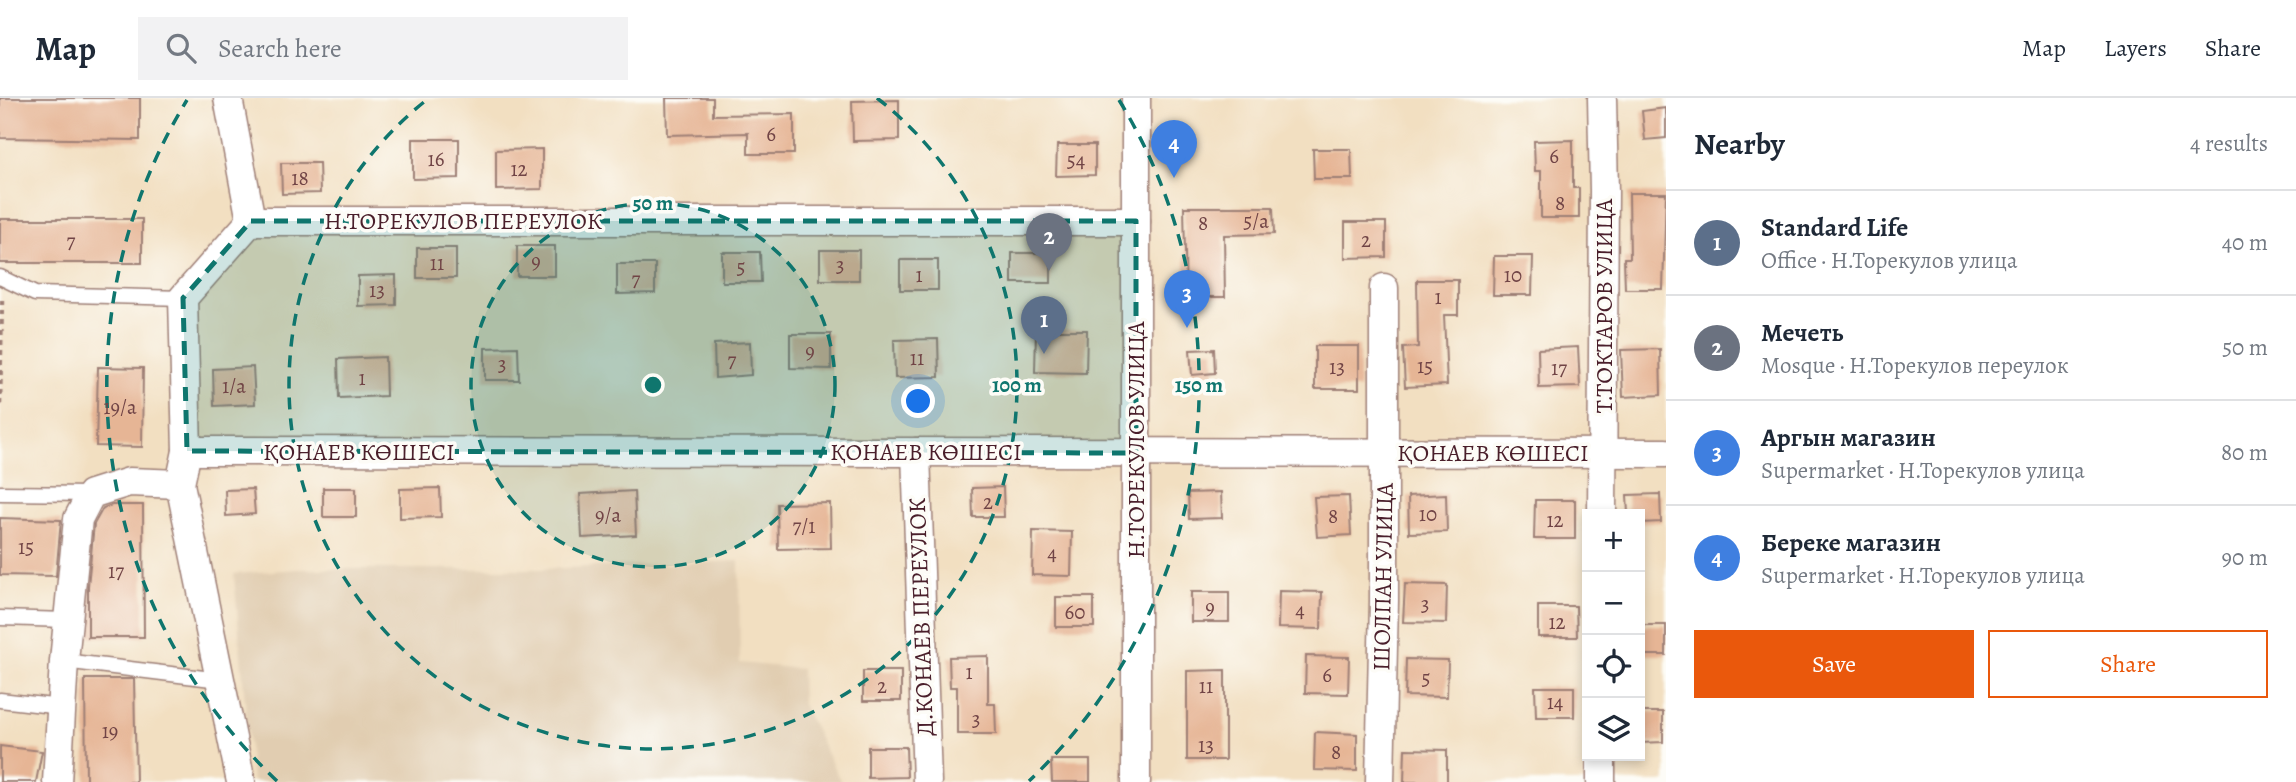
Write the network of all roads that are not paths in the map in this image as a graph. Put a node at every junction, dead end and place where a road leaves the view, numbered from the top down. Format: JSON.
{"nodes":[{"id":1,"x":228,"y":98,"type":"edge"},
{"id":2,"x":1136,"y":98,"type":"edge"},
{"id":3,"x":1602,"y":98,"type":"edge"},
{"id":4,"x":251,"y":221,"type":"junction"},
{"id":5,"x":1136,"y":221,"type":"junction"},
{"id":6,"x":1,"y":278,"type":"edge"},
{"id":7,"x":1384,"y":288,"type":"dead end"},
{"id":8,"x":183,"y":298,"type":"junction"},
{"id":9,"x":187,"y":451,"type":"junction"},
{"id":10,"x":916,"y":452,"type":"junction"},
{"id":11,"x":1136,"y":453,"type":"junction"},
{"id":12,"x":1385,"y":453,"type":"junction"},
{"id":13,"x":1603,"y":453,"type":"junction"},
{"id":14,"x":1666,"y":453,"type":"edge"},
{"id":15,"x":180,"y":484,"type":"junction"},
{"id":16,"x":0,"y":493,"type":"edge"},
{"id":17,"x":91,"y":494,"type":"junction"},
{"id":18,"x":1602,"y":509,"type":"edge"},
{"id":19,"x":0,"y":618,"type":"edge"},
{"id":20,"x":67,"y":620,"type":"junction"},
{"id":21,"x":64,"y":661,"type":"junction"},
{"id":22,"x":220,"y":680,"type":"junction"},
{"id":23,"x":0,"y":700,"type":"edge"},
{"id":24,"x":61,"y":707,"type":"junction"},
{"id":25,"x":1601,"y":761,"type":"edge"},
{"id":26,"x":57,"y":782,"type":"edge"},
{"id":27,"x":241,"y":782,"type":"edge"},
{"id":28,"x":928,"y":782,"type":"edge"},
{"id":29,"x":1136,"y":782,"type":"edge"},
{"id":30,"x":1380,"y":782,"type":"edge"},
{"id":31,"x":1601,"y":782,"type":"edge"}],
"edges":[{"from":1,"to":4,"type":"street"},
{"from":2,"to":5,"type":"street","name":"Н.ТОРЕКУЛОВ УЛИЦА"},
{"from":3,"to":13,"type":"street","name":"Т.ТОКТАРОВ УЛИЦА"},
{"from":4,"to":5,"type":"street","name":"Н.ТОРЕКУЛОВ ПЕРЕУЛОК"},
{"from":4,"to":8,"type":"street"},
{"from":5,"to":11,"type":"street","name":"Н.ТОРЕКУЛОВ УЛИЦА"},
{"from":6,"to":8,"type":"lane"},
{"from":7,"to":12,"type":"street","name":"ШОЛПАН УЛИЦА"},
{"from":8,"to":9,"type":"street"},
{"from":9,"to":10,"type":"street","name":"ҚОНАЕВ КӨШЕСІ"},
{"from":9,"to":15,"type":"street"},
{"from":10,"to":11,"type":"street","name":"ҚОНАЕВ КӨШЕСІ"},
{"from":10,"to":28,"type":"street","name":"Д.КОНАЕВ ПЕРЕУЛОК"},
{"from":11,"to":12,"type":"street","name":"ҚОНАЕВ КӨШЕСІ"},
{"from":11,"to":29,"type":"street","name":"Н.ТОРЕКУЛОВ УЛИЦА"},
{"from":12,"to":13,"type":"street","name":"ҚОНАЕВ КӨШЕСІ"},
{"from":12,"to":30,"type":"street","name":"ШОЛПАН УЛИЦА"},
{"from":13,"to":14,"type":"street","name":"ҚОНАЕВ КӨШЕСІ"},
{"from":13,"to":18,"type":"street","name":"Т.ТОКТАРОВ УЛИЦА"},
{"from":15,"to":17,"type":"street"},
{"from":15,"to":22,"type":"street"},
{"from":16,"to":17,"type":"lane"},
{"from":17,"to":20,"type":"street"},
{"from":19,"to":20,"type":"lane"},
{"from":20,"to":21,"type":"street"},
{"from":21,"to":22,"type":"lane"},
{"from":21,"to":24,"type":"street"},
{"from":22,"to":27,"type":"street"},
{"from":23,"to":24,"type":"lane"},
{"from":24,"to":26,"type":"street"},
{"from":25,"to":31,"type":"street"}]}
